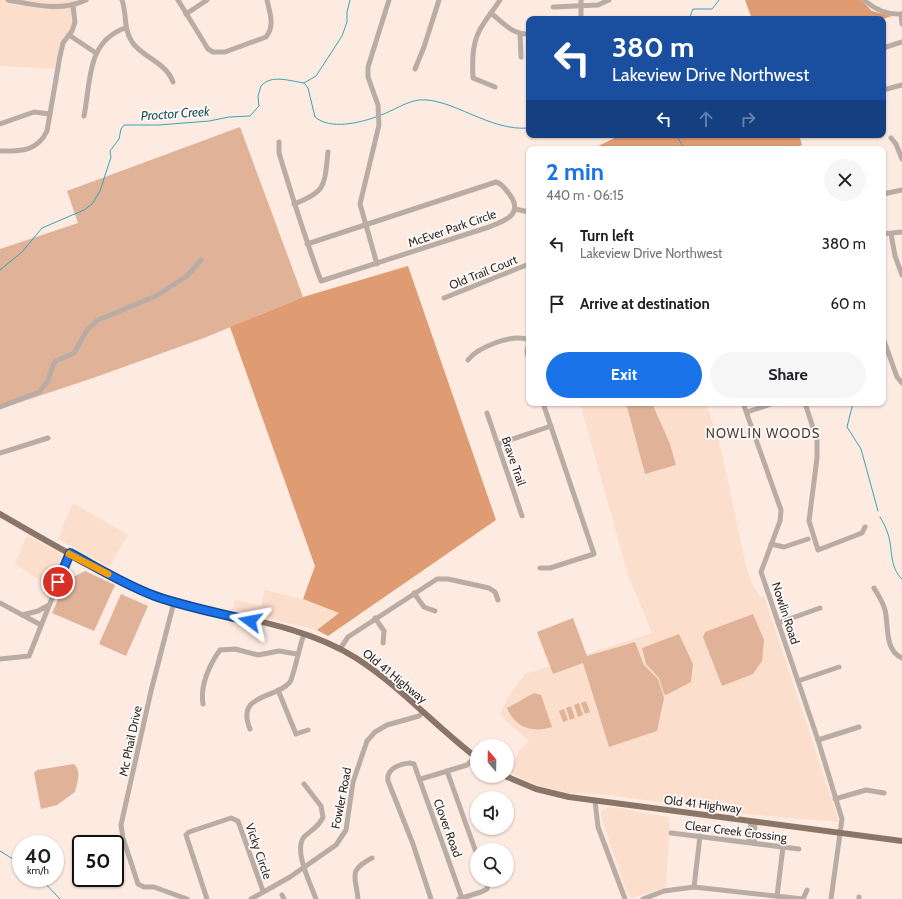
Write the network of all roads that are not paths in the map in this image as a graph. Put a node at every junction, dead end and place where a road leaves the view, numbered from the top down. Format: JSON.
{"nodes":[{"id":1,"x":8,"y":0,"type":"edge"},
{"id":2,"x":86,"y":0,"type":"edge"},
{"id":3,"x":122,"y":0,"type":"edge"},
{"id":4,"x":178,"y":0,"type":"edge"},
{"id":5,"x":207,"y":0,"type":"edge"},
{"id":6,"x":267,"y":0,"type":"edge"},
{"id":7,"x":388,"y":0,"type":"edge"},
{"id":8,"x":439,"y":0,"type":"edge"},
{"id":9,"x":500,"y":0,"type":"edge"},
{"id":10,"x":581,"y":0,"type":"edge"},
{"id":11,"x":609,"y":0,"type":"edge"},
{"id":12,"x":864,"y":0,"type":"edge"},
{"id":13,"x":73,"y":6,"type":"junction"},
{"id":14,"x":581,"y":6,"type":"junction"},
{"id":15,"x":553,"y":7,"type":"dead end"},
{"id":16,"x":491,"y":13,"type":"junction"},
{"id":17,"x":186,"y":14,"type":"junction"},
{"id":18,"x":901,"y":14,"type":"edge"},
{"id":19,"x":581,"y":16,"type":"edge"},
{"id":20,"x":902,"y":24,"type":"edge"},
{"id":21,"x":125,"y":28,"type":"junction"},
{"id":22,"x":520,"y":34,"type":"junction"},
{"id":23,"x":526,"y":34,"type":"edge"},
{"id":24,"x":69,"y":35,"type":"junction"},
{"id":25,"x":902,"y":42,"type":"edge"},
{"id":26,"x":886,"y":47,"type":"edge"},
{"id":27,"x":96,"y":53,"type":"junction"},
{"id":28,"x":521,"y":57,"type":"dead end"},
{"id":29,"x":415,"y":69,"type":"dead end"},
{"id":30,"x":173,"y":82,"type":"dead end"},
{"id":31,"x":902,"y":85,"type":"edge"},
{"id":32,"x":494,"y":86,"type":"dead end"},
{"id":33,"x":886,"y":89,"type":"edge"},
{"id":34,"x":50,"y":114,"type":"junction"},
{"id":35,"x":84,"y":116,"type":"dead end"},
{"id":36,"x":0,"y":124,"type":"edge"},
{"id":37,"x":891,"y":138,"type":"dead end"},
{"id":38,"x":279,"y":142,"type":"dead end"},
{"id":39,"x":0,"y":151,"type":"edge"},
{"id":40,"x":328,"y":152,"type":"dead end"},
{"id":41,"x":902,"y":159,"type":"edge"},
{"id":42,"x":902,"y":190,"type":"edge"},
{"id":43,"x":886,"y":193,"type":"edge"},
{"id":44,"x":294,"y":204,"type":"junction"},
{"id":45,"x":515,"y":209,"type":"junction"},
{"id":46,"x":526,"y":211,"type":"edge"},
{"id":47,"x":365,"y":224,"type":"junction"},
{"id":48,"x":902,"y":232,"type":"edge"},
{"id":49,"x":886,"y":234,"type":"edge"},
{"id":50,"x":891,"y":234,"type":"junction"},
{"id":51,"x":307,"y":244,"type":"junction"},
{"id":52,"x":201,"y":260,"type":"dead end"},
{"id":53,"x":377,"y":264,"type":"junction"},
{"id":54,"x":526,"y":265,"type":"edge"},
{"id":55,"x":902,"y":275,"type":"edge"},
{"id":56,"x":444,"y":298,"type":"dead end"},
{"id":57,"x":526,"y":340,"type":"edge"},
{"id":58,"x":886,"y":346,"type":"edge"},
{"id":59,"x":468,"y":360,"type":"dead end"},
{"id":60,"x":902,"y":383,"type":"edge"},
{"id":61,"x":544,"y":406,"type":"edge"},
{"id":62,"x":744,"y":406,"type":"edge"},
{"id":63,"x":764,"y":406,"type":"edge"},
{"id":64,"x":806,"y":406,"type":"edge"},
{"id":65,"x":0,"y":407,"type":"edge"},
{"id":66,"x":746,"y":412,"type":"junction"},
{"id":67,"x":487,"y":413,"type":"dead end"},
{"id":68,"x":550,"y":426,"type":"junction"},
{"id":69,"x":48,"y":438,"type":"dead end"},
{"id":70,"x":498,"y":444,"type":"junction"},
{"id":71,"x":0,"y":453,"type":"edge"},
{"id":72,"x":0,"y":514,"type":"edge"},
{"id":73,"x":522,"y":516,"type":"dead end"},
{"id":74,"x":865,"y":528,"type":"dead end"},
{"id":75,"x":808,"y":539,"type":"dead end"},
{"id":76,"x":771,"y":544,"type":"junction"},
{"id":77,"x":70,"y":553,"type":"junction"},
{"id":78,"x":540,"y":568,"type":"dead end"},
{"id":79,"x":874,"y":588,"type":"dead end"},
{"id":80,"x":414,"y":593,"type":"junction"},
{"id":81,"x":498,"y":600,"type":"dead end"},
{"id":82,"x":174,"y":602,"type":"junction"},
{"id":83,"x":0,"y":603,"type":"edge"},
{"id":84,"x":49,"y":605,"type":"junction"},
{"id":85,"x":820,"y":608,"type":"dead end"},
{"id":86,"x":435,"y":611,"type":"dead end"},
{"id":87,"x":22,"y":615,"type":"junction"},
{"id":88,"x":375,"y":618,"type":"junction"},
{"id":89,"x":778,"y":623,"type":"junction"},
{"id":90,"x":41,"y":625,"type":"junction"},
{"id":91,"x":304,"y":634,"type":"junction"},
{"id":92,"x":383,"y":643,"type":"dead end"},
{"id":93,"x":340,"y":649,"type":"junction"},
{"id":94,"x":297,"y":654,"type":"junction"},
{"id":95,"x":902,"y":658,"type":"edge"},
{"id":96,"x":0,"y":659,"type":"edge"},
{"id":97,"x":839,"y":667,"type":"dead end"},
{"id":98,"x":798,"y":681,"type":"junction"},
{"id":99,"x":278,"y":690,"type":"junction"},
{"id":100,"x":203,"y":704,"type":"dead end"},
{"id":101,"x":423,"y":712,"type":"junction"},
{"id":102,"x":860,"y":727,"type":"dead end"},
{"id":103,"x":250,"y":729,"type":"dead end"},
{"id":104,"x":308,"y":730,"type":"dead end"},
{"id":105,"x":818,"y":740,"type":"junction"},
{"id":106,"x":470,"y":753,"type":"edge"},
{"id":107,"x":470,"y":763,"type":"edge"},
{"id":108,"x":447,"y":771,"type":"junction"},
{"id":109,"x":421,"y":780,"type":"junction"},
{"id":110,"x":514,"y":780,"type":"edge"},
{"id":111,"x":304,"y":784,"type":"dead end"},
{"id":112,"x":884,"y":793,"type":"dead end"},
{"id":113,"x":835,"y":800,"type":"junction"},
{"id":114,"x":595,"y":801,"type":"junction"},
{"id":115,"x":753,"y":821,"type":"junction"},
{"id":116,"x":841,"y":832,"type":"junction"},
{"id":117,"x":672,"y":833,"type":"dead end"},
{"id":118,"x":700,"y":836,"type":"junction"},
{"id":119,"x":902,"y":841,"type":"edge"},
{"id":120,"x":473,"y":843,"type":"edge"},
{"id":121,"x":751,"y":843,"type":"junction"},
{"id":122,"x":783,"y":847,"type":"junction"},
{"id":123,"x":799,"y":849,"type":"dead end"},
{"id":124,"x":372,"y":858,"type":"dead end"},
{"id":125,"x":305,"y":867,"type":"junction"},
{"id":126,"x":487,"y":887,"type":"edge"},
{"id":127,"x":694,"y":887,"type":"junction"},
{"id":128,"x":807,"y":890,"type":"dead end"},
{"id":129,"x":262,"y":892,"type":"junction"},
{"id":130,"x":777,"y":896,"type":"junction"},
{"id":131,"x":461,"y":898,"type":"edge"},
{"id":132,"x":188,"y":899,"type":"edge"},
{"id":133,"x":207,"y":899,"type":"edge"},
{"id":134,"x":251,"y":899,"type":"edge"},
{"id":135,"x":263,"y":899,"type":"edge"},
{"id":136,"x":316,"y":899,"type":"edge"},
{"id":137,"x":358,"y":899,"type":"edge"},
{"id":138,"x":431,"y":899,"type":"edge"},
{"id":139,"x":624,"y":899,"type":"edge"},
{"id":140,"x":643,"y":899,"type":"edge"},
{"id":141,"x":831,"y":899,"type":"edge"}],
"edges":[{"from":1,"to":13,"type":"street"},
{"from":2,"to":13,"type":"street"},
{"from":3,"to":21,"type":"street"},
{"from":4,"to":17,"type":"street"},
{"from":5,"to":17,"type":"street"},
{"from":6,"to":17,"type":"street"},
{"from":7,"to":47,"type":"street"},
{"from":8,"to":29,"type":"street"},
{"from":9,"to":16,"type":"street"},
{"from":10,"to":14,"type":"street"},
{"from":11,"to":14,"type":"street"},
{"from":12,"to":18,"type":"street"},
{"from":13,"to":24,"type":"street"},
{"from":14,"to":15,"type":"street"},
{"from":14,"to":19,"type":"street"},
{"from":16,"to":22,"type":"street"},
{"from":16,"to":32,"type":"street"},
{"from":18,"to":20,"type":"street"},
{"from":21,"to":27,"type":"street"},
{"from":21,"to":30,"type":"street"},
{"from":22,"to":23,"type":"street"},
{"from":22,"to":28,"type":"street"},
{"from":24,"to":27,"type":"street"},
{"from":24,"to":34,"type":"street"},
{"from":25,"to":26,"type":"street"},
{"from":27,"to":35,"type":"street"},
{"from":31,"to":33,"type":"street"},
{"from":34,"to":36,"type":"street"},
{"from":34,"to":39,"type":"street"},
{"from":37,"to":41,"type":"street"},
{"from":38,"to":44,"type":"street","name":"McEver Park Circle"},
{"from":40,"to":44,"type":"street"},
{"from":42,"to":43,"type":"street"},
{"from":44,"to":51,"type":"street","name":"McEver Park Circle"},
{"from":45,"to":46,"type":"street"},
{"from":45,"to":47,"type":"street"},
{"from":45,"to":53,"type":"street","name":"McEver Park Circle"},
{"from":47,"to":51,"type":"street"},
{"from":47,"to":53,"type":"street"},
{"from":48,"to":50,"type":"street"},
{"from":49,"to":50,"type":"street"},
{"from":50,"to":55,"type":"street"},
{"from":51,"to":53,"type":"street","name":"McEver Park Circle"},
{"from":52,"to":65,"type":"street"},
{"from":54,"to":56,"type":"street","name":"Old Trail Court"},
{"from":57,"to":59,"type":"street"},
{"from":58,"to":60,"type":"street"},
{"from":61,"to":68,"type":"street"},
{"from":62,"to":66,"type":"street","name":"Nowlin Road"},
{"from":63,"to":66,"type":"street"},
{"from":64,"to":74,"type":"street"},
{"from":66,"to":76,"type":"street","name":"Nowlin Road"},
{"from":67,"to":70,"type":"street","name":"Brave Trail"},
{"from":68,"to":70,"type":"street"},
{"from":68,"to":78,"type":"street"},
{"from":69,"to":71,"type":"street"},
{"from":70,"to":73,"type":"street","name":"Brave Trail"},
{"from":72,"to":77,"type":"main road","name":"Old 41 Highway"},
{"from":75,"to":76,"type":"street"},
{"from":76,"to":89,"type":"street","name":"Nowlin Road"},
{"from":77,"to":82,"type":"main road","name":"Old 41 Highway"},
{"from":77,"to":84,"type":"street"},
{"from":79,"to":95,"type":"street"},
{"from":80,"to":81,"type":"street"},
{"from":80,"to":86,"type":"street"},
{"from":80,"to":88,"type":"street"},
{"from":82,"to":91,"type":"main road","name":"Old 41 Highway"},
{"from":82,"to":132,"type":"street","name":"Mc Phail Drive"},
{"from":83,"to":87,"type":"street"},
{"from":84,"to":87,"type":"street"},
{"from":84,"to":90,"type":"street"},
{"from":85,"to":89,"type":"street"},
{"from":87,"to":90,"type":"street"},
{"from":88,"to":92,"type":"street"},
{"from":88,"to":93,"type":"street"},
{"from":89,"to":98,"type":"street","name":"Nowlin Road"},
{"from":90,"to":96,"type":"street"},
{"from":91,"to":93,"type":"main road","name":"Old 41 Highway"},
{"from":91,"to":94,"type":"street"},
{"from":93,"to":101,"type":"main road","name":"Old 41 Highway"},
{"from":94,"to":99,"type":"street"},
{"from":94,"to":100,"type":"street"},
{"from":97,"to":98,"type":"street"},
{"from":98,"to":105,"type":"street","name":"Nowlin Road"},
{"from":99,"to":103,"type":"street"},
{"from":99,"to":104,"type":"street"},
{"from":101,"to":106,"type":"main road","name":"Old 41 Highway"},
{"from":101,"to":125,"type":"street","name":"Fowler Road"},
{"from":102,"to":105,"type":"street"},
{"from":105,"to":113,"type":"street","name":"Nowlin Road"},
{"from":107,"to":108,"type":"street"},
{"from":108,"to":109,"type":"street"},
{"from":108,"to":120,"type":"street","name":"Clover Road"},
{"from":109,"to":131,"type":"street","name":"Clover Road"},
{"from":109,"to":138,"type":"street","name":"Clover Road"},
{"from":110,"to":114,"type":"main road","name":"Old 41 Highway"},
{"from":111,"to":125,"type":"street"},
{"from":112,"to":113,"type":"street"},
{"from":113,"to":116,"type":"street","name":"Nowlin Road"},
{"from":114,"to":115,"type":"main road","name":"Old 41 Highway"},
{"from":114,"to":139,"type":"street"},
{"from":115,"to":116,"type":"main road","name":"Old 41 Highway"},
{"from":115,"to":121,"type":"street"},
{"from":116,"to":119,"type":"main road","name":"Old 41 Highway"},
{"from":116,"to":141,"type":"street","name":"Nowlin Road"},
{"from":117,"to":118,"type":"street","name":"Clear Creek Crossing"},
{"from":118,"to":121,"type":"street","name":"Clear Creek Crossing"},
{"from":118,"to":127,"type":"street"},
{"from":121,"to":122,"type":"street","name":"Clear Creek Crossing"},
{"from":122,"to":123,"type":"street","name":"Clear Creek Crossing"},
{"from":122,"to":130,"type":"street"},
{"from":124,"to":137,"type":"street"},
{"from":125,"to":129,"type":"street","name":"Fowler Road"},
{"from":125,"to":136,"type":"street"},
{"from":126,"to":131,"type":"street","name":"Clover Road"},
{"from":127,"to":130,"type":"street"},
{"from":127,"to":140,"type":"street"},
{"from":128,"to":130,"type":"street"},
{"from":129,"to":133,"type":"street","name":"Vicky Circle"},
{"from":129,"to":134,"type":"street","name":"Fowler Road"},
{"from":129,"to":135,"type":"street"}]}
